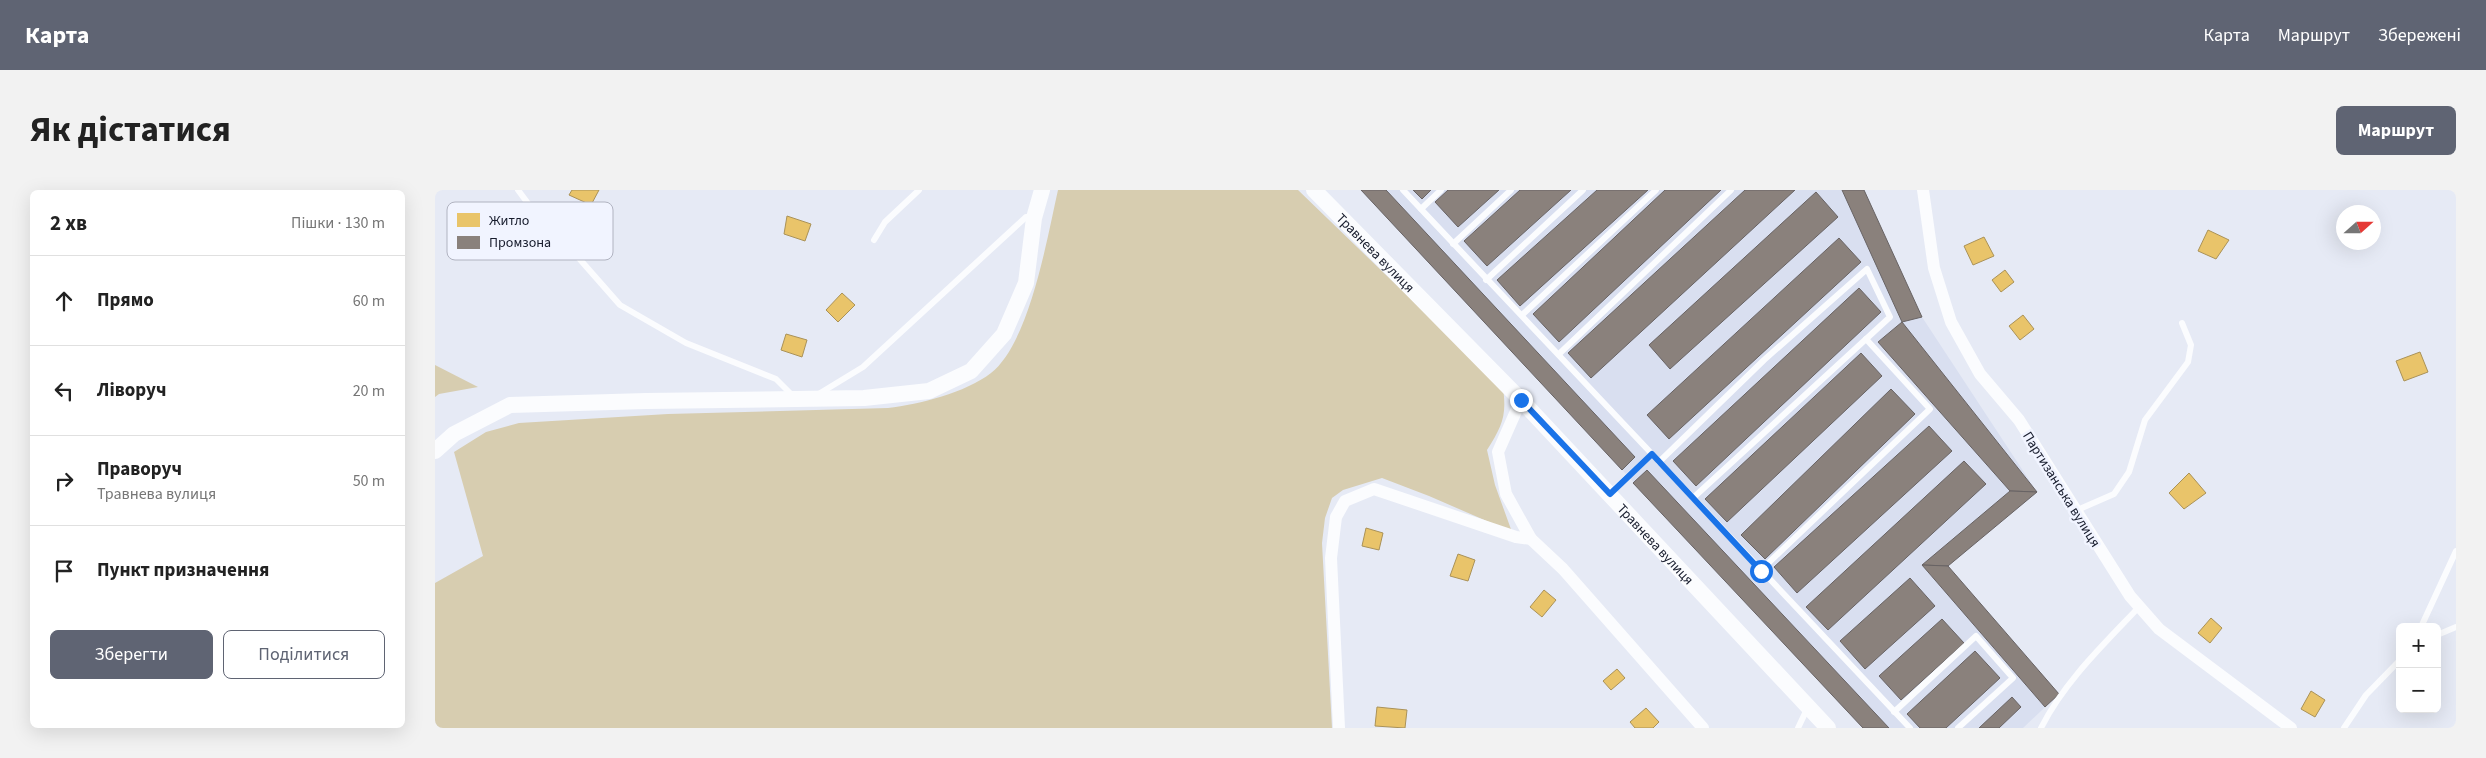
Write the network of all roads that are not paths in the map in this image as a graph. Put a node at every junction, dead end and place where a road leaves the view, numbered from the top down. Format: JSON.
{"nodes":[{"id":1,"x":518,"y":190,"type":"edge"},
{"id":2,"x":919,"y":190,"type":"edge"},
{"id":3,"x":1042,"y":190,"type":"edge"},
{"id":4,"x":1314,"y":190,"type":"edge"},
{"id":5,"x":1403,"y":190,"type":"edge"},
{"id":6,"x":1441,"y":190,"type":"edge"},
{"id":7,"x":1511,"y":190,"type":"edge"},
{"id":8,"x":1583,"y":190,"type":"edge"},
{"id":9,"x":1656,"y":190,"type":"edge"},
{"id":10,"x":1731,"y":190,"type":"edge"},
{"id":11,"x":1923,"y":190,"type":"edge"},
{"id":12,"x":527,"y":202,"type":"edge"},
{"id":13,"x":1421,"y":209,"type":"junction"},
{"id":14,"x":1034,"y":218,"type":"junction"},
{"id":15,"x":874,"y":240,"type":"dead end"},
{"id":16,"x":1453,"y":244,"type":"junction"},
{"id":17,"x":580,"y":260,"type":"edge"},
{"id":18,"x":1487,"y":280,"type":"junction"},
{"id":19,"x":1522,"y":315,"type":"junction"},
{"id":20,"x":2182,"y":323,"type":"dead end"},
{"id":21,"x":1866,"y":339,"type":"junction"},
{"id":22,"x":1559,"y":354,"type":"junction"},
{"id":23,"x":813,"y":398,"type":"junction"},
{"id":24,"x":796,"y":399,"type":"junction"},
{"id":25,"x":1521,"y":400,"type":"junction"},
{"id":26,"x":435,"y":451,"type":"edge"},
{"id":27,"x":1652,"y":454,"type":"junction"},
{"id":28,"x":1659,"y":462,"type":"junction"},
{"id":29,"x":1610,"y":494,"type":"junction"},
{"id":30,"x":1693,"y":498,"type":"junction"},
{"id":31,"x":2075,"y":510,"type":"junction"},
{"id":32,"x":1531,"y":540,"type":"junction"},
{"id":33,"x":2456,"y":552,"type":"edge"},
{"id":34,"x":1761,"y":571,"type":"junction"},
{"id":35,"x":2139,"y":606,"type":"junction"},
{"id":36,"x":2423,"y":623,"type":"edge"},
{"id":37,"x":2456,"y":627,"type":"edge"},
{"id":38,"x":2441,"y":633,"type":"edge"},
{"id":39,"x":2396,"y":664,"type":"edge"},
{"id":40,"x":1808,"y":706,"type":"junction"},
{"id":41,"x":1894,"y":712,"type":"junction"},
{"id":42,"x":1339,"y":728,"type":"edge"},
{"id":43,"x":1703,"y":728,"type":"edge"},
{"id":44,"x":1799,"y":728,"type":"edge"},
{"id":45,"x":1828,"y":728,"type":"edge"},
{"id":46,"x":1910,"y":728,"type":"edge"},
{"id":47,"x":1957,"y":728,"type":"edge"},
{"id":48,"x":2041,"y":728,"type":"edge"},
{"id":49,"x":2291,"y":728,"type":"edge"},
{"id":50,"x":2344,"y":728,"type":"edge"}],
"edges":[{"from":1,"to":12,"type":"lane"},
{"from":2,"to":15,"type":"lane"},
{"from":3,"to":14,"type":"street"},
{"from":4,"to":25,"type":"street","name":"Травнева вулиця"},
{"from":5,"to":13,"type":"lane"},
{"from":6,"to":13,"type":"lane"},
{"from":7,"to":16,"type":"lane"},
{"from":8,"to":18,"type":"lane"},
{"from":9,"to":19,"type":"lane"},
{"from":10,"to":22,"type":"lane"},
{"from":11,"to":31,"type":"street","name":"Партизанська вулиця"},
{"from":13,"to":16,"type":"lane"},
{"from":14,"to":23,"type":"lane"},
{"from":14,"to":23,"type":"street"},
{"from":16,"to":18,"type":"lane"},
{"from":17,"to":24,"type":"lane"},
{"from":18,"to":19,"type":"lane"},
{"from":19,"to":22,"type":"lane"},
{"from":20,"to":31,"type":"lane"},
{"from":21,"to":28,"type":"lane"},
{"from":21,"to":30,"type":"lane"},
{"from":21,"to":34,"type":"lane"},
{"from":22,"to":27,"type":"lane"},
{"from":23,"to":24,"type":"street"},
{"from":24,"to":26,"type":"street"},
{"from":25,"to":29,"type":"street","name":"Травнева вулиця"},
{"from":25,"to":32,"type":"street"},
{"from":27,"to":28,"type":"lane"},
{"from":27,"to":29,"type":"lane"},
{"from":28,"to":30,"type":"lane"},
{"from":29,"to":40,"type":"street","name":"Травнева вулиця"},
{"from":30,"to":34,"type":"lane"},
{"from":31,"to":35,"type":"street","name":"Партизанська вулиця"},
{"from":32,"to":42,"type":"street"},
{"from":32,"to":43,"type":"street"},
{"from":33,"to":36,"type":"lane"},
{"from":34,"to":41,"type":"lane"},
{"from":35,"to":48,"type":"lane"},
{"from":35,"to":49,"type":"street","name":"Партизанська вулиця"},
{"from":37,"to":38,"type":"lane"},
{"from":39,"to":50,"type":"lane"},
{"from":40,"to":44,"type":"lane"},
{"from":40,"to":45,"type":"street","name":"Травнева вулиця"},
{"from":41,"to":46,"type":"lane"},
{"from":41,"to":47,"type":"lane"}]}
